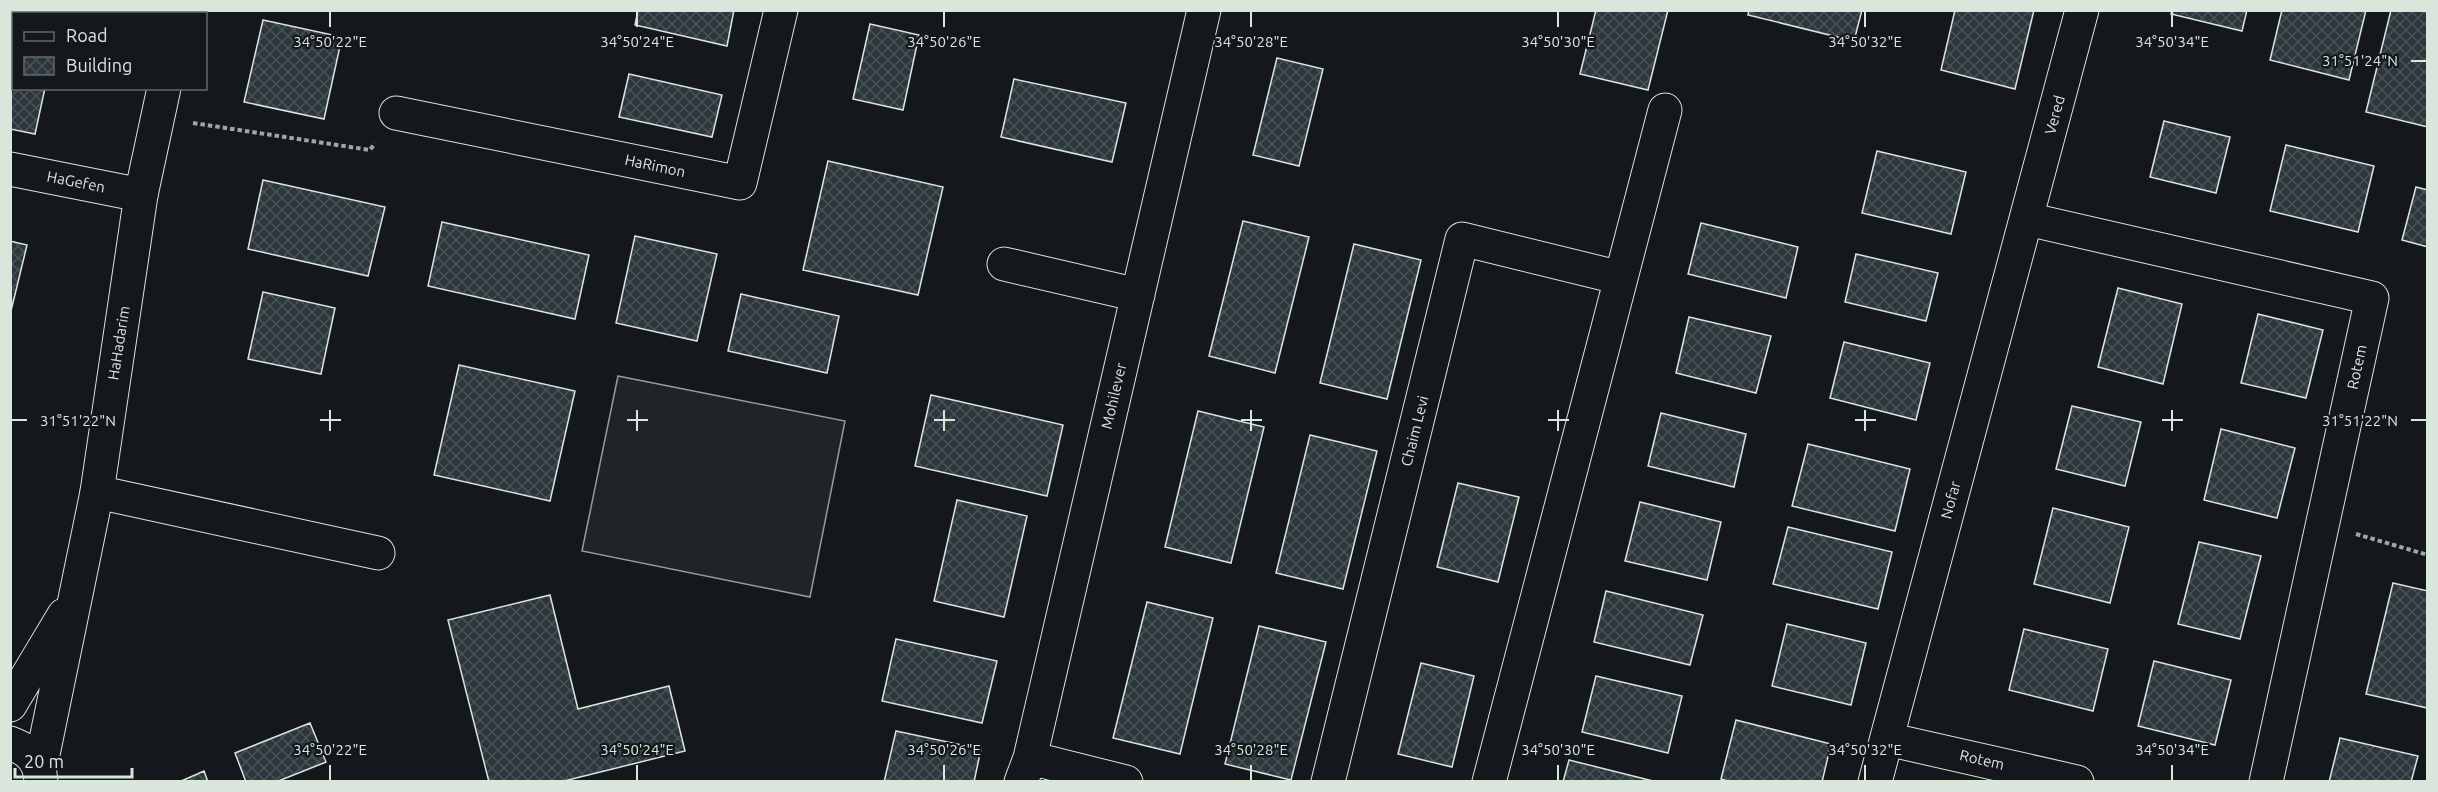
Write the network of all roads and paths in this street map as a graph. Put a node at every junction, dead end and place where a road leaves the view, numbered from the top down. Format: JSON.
{"nodes":[{"id":1,"x":781,"y":10,"type":"edge"},
{"id":2,"x":1204,"y":10,"type":"edge"},
{"id":3,"x":2082,"y":10,"type":"edge"},
{"id":4,"x":162,"y":103,"type":"edge"},
{"id":5,"x":1665,"y":110,"type":"dead end"},
{"id":6,"x":396,"y":113,"type":"joint"},
{"id":7,"x":10,"y":169,"type":"edge"},
{"id":8,"x":141,"y":195,"type":"junction"},
{"id":9,"x":2027,"y":219,"type":"junction"},
{"id":10,"x":1004,"y":264,"type":"dead end"},
{"id":11,"x":1621,"y":278,"type":"junction"},
{"id":12,"x":1138,"y":296,"type":"junction"},
{"id":13,"x":97,"y":492,"type":"junction"},
{"id":14,"x":2322,"y":525,"type":"junction"},
{"id":15,"x":378,"y":552,"type":"dead end"},
{"id":16,"x":2427,"y":555,"type":"edge"},
{"id":17,"x":74,"y":598,"type":"junction"},
{"id":18,"x":10,"y":705,"type":"edge"},
{"id":19,"x":1887,"y":739,"type":"junction"},
{"id":20,"x":10,"y":743,"type":"edge"},
{"id":21,"x":1026,"y":770,"type":"edge"},
{"id":22,"x":41,"y":776,"type":"edge"},
{"id":23,"x":1126,"y":782,"type":"edge"},
{"id":24,"x":1328,"y":782,"type":"edge"},
{"id":25,"x":1489,"y":782,"type":"edge"},
{"id":26,"x":1875,"y":782,"type":"edge"},
{"id":27,"x":2077,"y":782,"type":"edge"},
{"id":28,"x":2266,"y":782,"type":"edge"}],
"edges":[{"from":1,"to":6,"type":"street","name":"HaRimon"},
{"from":2,"to":12,"type":"street","name":"Mohilever"},
{"from":3,"to":9,"type":"street","name":"Vered"},
{"from":4,"to":6,"type":"path"},
{"from":4,"to":8,"type":"street","name":"HaHadarim"},
{"from":5,"to":11,"type":"street"},
{"from":7,"to":8,"type":"street","name":"HaGefen"},
{"from":8,"to":13,"type":"street","name":"HaHadarim"},
{"from":9,"to":14,"type":"street","name":"Rotem"},
{"from":9,"to":19,"type":"street","name":"Nofar"},
{"from":10,"to":12,"type":"street"},
{"from":11,"to":24,"type":"street","name":"Chaim Levi"},
{"from":11,"to":25,"type":"street"},
{"from":12,"to":21,"type":"street","name":"Mohilever"},
{"from":13,"to":15,"type":"street"},
{"from":13,"to":17,"type":"street","name":"HaHadarim"},
{"from":14,"to":16,"type":"path"},
{"from":14,"to":28,"type":"street","name":"Rotem"},
{"from":17,"to":18,"type":"street","name":"HaHadarim"},
{"from":17,"to":22,"type":"street","name":"HaHadarim"},
{"from":19,"to":26,"type":"street","name":"Nofar"},
{"from":19,"to":27,"type":"street","name":"Rotem"},
{"from":20,"to":22,"type":"street"},
{"from":21,"to":23,"type":"street"}]}
